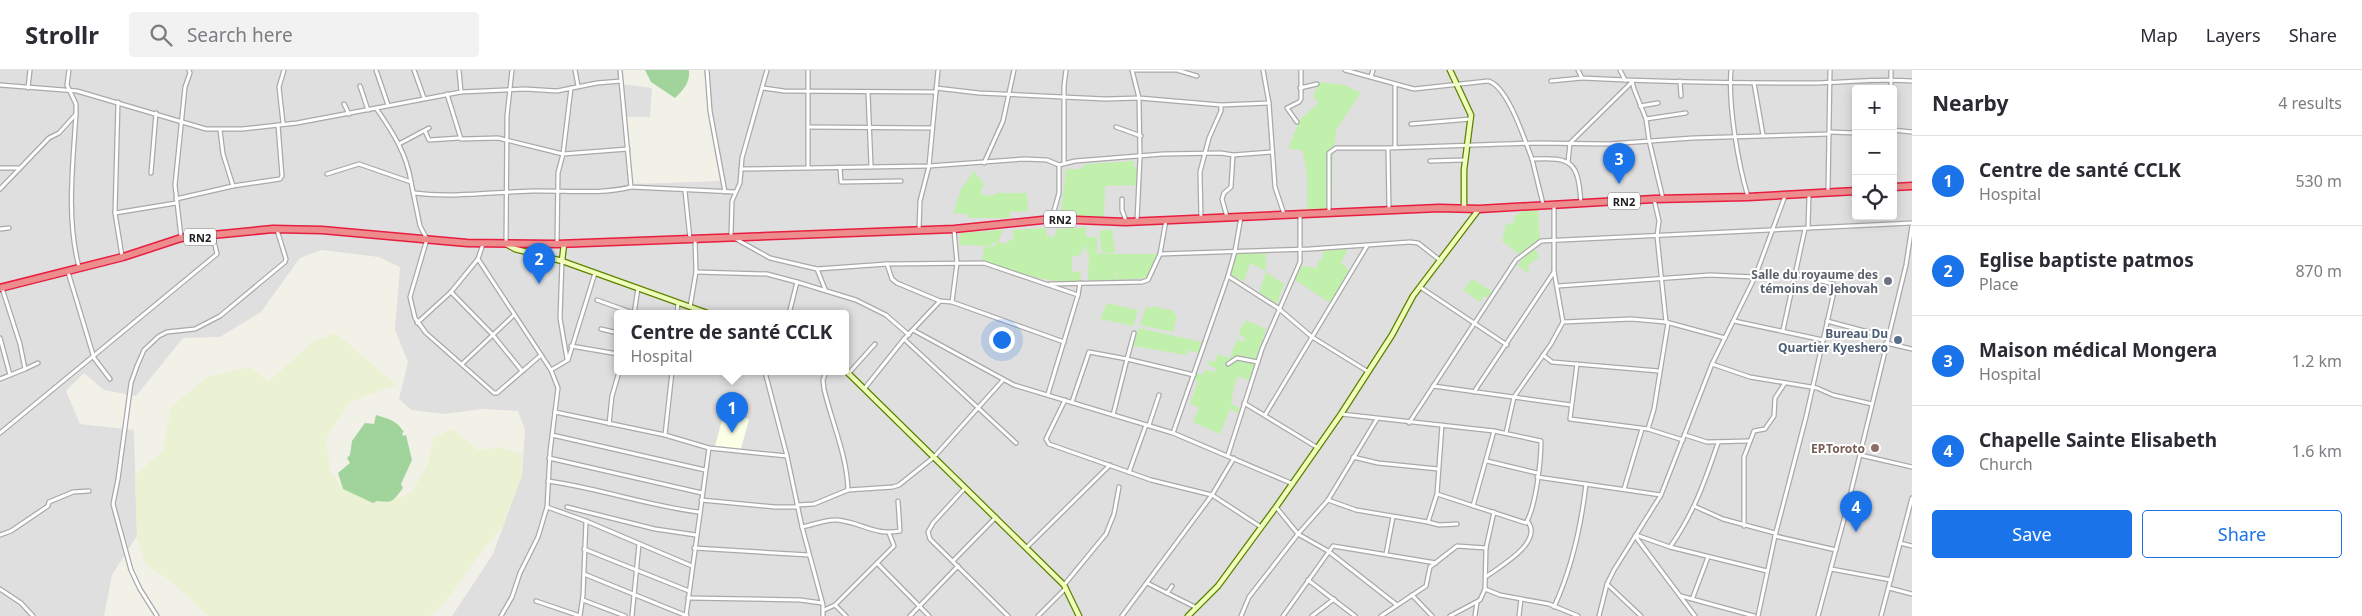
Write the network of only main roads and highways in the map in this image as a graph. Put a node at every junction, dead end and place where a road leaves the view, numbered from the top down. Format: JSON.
{"nodes":[{"id":1,"x":1912,"y":186,"type":"edge"},
{"id":2,"x":1897,"y":187,"type":"edge"},
{"id":3,"x":1852,"y":191,"type":"edge"},
{"id":4,"x":1,"y":288,"type":"edge"}],
"edges":[{"from":1,"to":2,"type":"highway"},
{"from":3,"to":4,"type":"highway","number":"RN2"}]}
